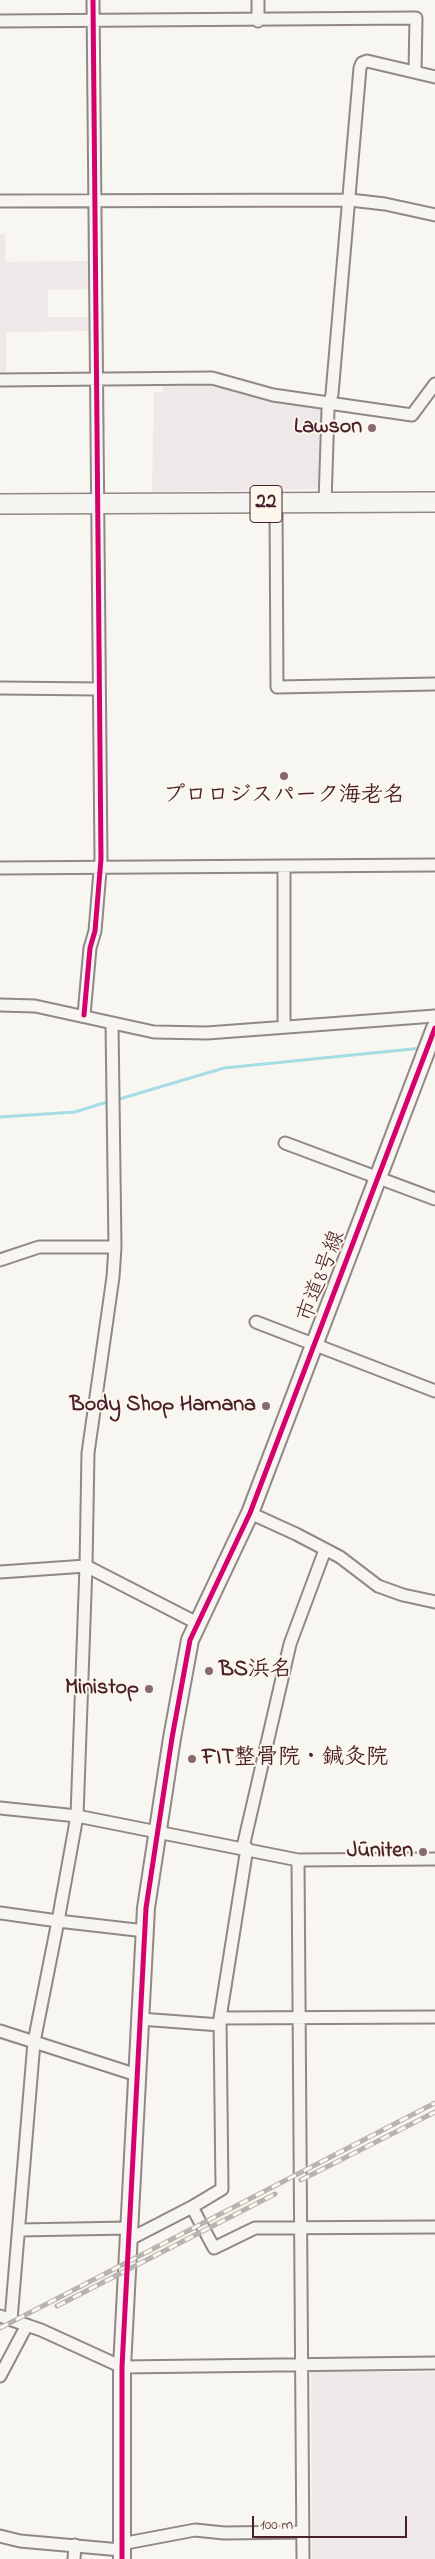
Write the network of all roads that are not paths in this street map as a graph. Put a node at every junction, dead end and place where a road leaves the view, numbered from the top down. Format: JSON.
{"nodes":[{"id":1,"x":93,"y":0,"type":"edge"},
{"id":2,"x":258,"y":0,"type":"edge"},
{"id":3,"x":93,"y":20,"type":"junction"},
{"id":4,"x":0,"y":21,"type":"edge"},
{"id":5,"x":258,"y":21,"type":"junction"},
{"id":6,"x":416,"y":72,"type":"junction"},
{"id":7,"x":435,"y":77,"type":"edge"},
{"id":8,"x":95,"y":200,"type":"junction"},
{"id":9,"x":350,"y":200,"type":"junction"},
{"id":10,"x":0,"y":201,"type":"edge"},
{"id":11,"x":435,"y":215,"type":"edge"},
{"id":12,"x":0,"y":380,"type":"edge"},
{"id":13,"x":96,"y":380,"type":"junction"},
{"id":14,"x":435,"y":384,"type":"edge"},
{"id":15,"x":329,"y":403,"type":"junction"},
{"id":16,"x":435,"y":502,"type":"edge"},
{"id":17,"x":326,"y":503,"type":"junction"},
{"id":18,"x":0,"y":504,"type":"edge"},
{"id":19,"x":276,"y":504,"type":"junction"},
{"id":20,"x":97,"y":505,"type":"junction"},
{"id":21,"x":435,"y":684,"type":"edge"},
{"id":22,"x":0,"y":688,"type":"edge"},
{"id":23,"x":99,"y":689,"type":"junction"},
{"id":24,"x":435,"y":865,"type":"edge"},
{"id":25,"x":284,"y":866,"type":"junction"},
{"id":26,"x":0,"y":868,"type":"edge"},
{"id":27,"x":101,"y":868,"type":"junction"},
{"id":28,"x":0,"y":1005,"type":"edge"},
{"id":29,"x":84,"y":1016,"type":"junction"},
{"id":30,"x":435,"y":1016,"type":"edge"},
{"id":31,"x":112,"y":1023,"type":"junction"},
{"id":32,"x":284,"y":1027,"type":"junction"},
{"id":33,"x":430,"y":1041,"type":"edge"},
{"id":34,"x":285,"y":1143,"type":"dead end"},
{"id":35,"x":378,"y":1178,"type":"junction"},
{"id":36,"x":435,"y":1199,"type":"edge"},
{"id":37,"x":115,"y":1247,"type":"junction"},
{"id":38,"x":0,"y":1260,"type":"edge"},
{"id":39,"x":256,"y":1322,"type":"dead end"},
{"id":40,"x":316,"y":1343,"type":"junction"},
{"id":41,"x":435,"y":1390,"type":"edge"},
{"id":42,"x":250,"y":1513,"type":"junction"},
{"id":43,"x":325,"y":1550,"type":"junction"},
{"id":44,"x":86,"y":1566,"type":"junction"},
{"id":45,"x":0,"y":1572,"type":"edge"},
{"id":46,"x":435,"y":1602,"type":"edge"},
{"id":47,"x":197,"y":1623,"type":"junction"},
{"id":48,"x":0,"y":1808,"type":"edge"},
{"id":49,"x":76,"y":1816,"type":"junction"},
{"id":50,"x":158,"y":1833,"type":"junction"},
{"id":51,"x":245,"y":1848,"type":"junction"},
{"id":52,"x":435,"y":1859,"type":"edge"},
{"id":53,"x":298,"y":1860,"type":"junction"},
{"id":54,"x":0,"y":1913,"type":"edge"},
{"id":55,"x":58,"y":1921,"type":"junction"},
{"id":56,"x":145,"y":1931,"type":"junction"},
{"id":57,"x":298,"y":2017,"type":"junction"},
{"id":58,"x":435,"y":2017,"type":"edge"},
{"id":59,"x":140,"y":2019,"type":"junction"},
{"id":60,"x":220,"y":2022,"type":"junction"},
{"id":61,"x":0,"y":2031,"type":"edge"},
{"id":62,"x":34,"y":2042,"type":"junction"},
{"id":63,"x":137,"y":2076,"type":"junction"},
{"id":64,"x":192,"y":2207,"type":"junction"},
{"id":65,"x":435,"y":2227,"type":"edge"},
{"id":66,"x":300,"y":2228,"type":"junction"},
{"id":67,"x":19,"y":2230,"type":"junction"},
{"id":68,"x":129,"y":2234,"type":"junction"},
{"id":69,"x":0,"y":2316,"type":"edge"},
{"id":70,"x":11,"y":2320,"type":"junction"},
{"id":71,"x":27,"y":2325,"type":"junction"},
{"id":72,"x":435,"y":2363,"type":"edge"},
{"id":73,"x":301,"y":2364,"type":"junction"},
{"id":74,"x":122,"y":2367,"type":"junction"},
{"id":75,"x":0,"y":2376,"type":"edge"},
{"id":76,"x":303,"y":2532,"type":"junction"},
{"id":77,"x":0,"y":2536,"type":"edge"},
{"id":78,"x":76,"y":2545,"type":"junction"},
{"id":79,"x":122,"y":2551,"type":"edge"},
{"id":80,"x":74,"y":2559,"type":"edge"},
{"id":81,"x":303,"y":2559,"type":"edge"}],
"edges":[{"from":1,"to":3,"type":"street"},
{"from":2,"to":5,"type":"street"},
{"from":3,"to":4,"type":"street"},
{"from":3,"to":5,"type":"street"},
{"from":3,"to":8,"type":"street"},
{"from":5,"to":6,"type":"street"},
{"from":6,"to":7,"type":"street"},
{"from":6,"to":9,"type":"street"},
{"from":8,"to":9,"type":"street"},
{"from":8,"to":10,"type":"street"},
{"from":8,"to":13,"type":"street"},
{"from":9,"to":11,"type":"street"},
{"from":9,"to":15,"type":"street"},
{"from":12,"to":13,"type":"street"},
{"from":13,"to":15,"type":"street"},
{"from":13,"to":20,"type":"street"},
{"from":14,"to":15,"type":"street"},
{"from":15,"to":17,"type":"street"},
{"from":16,"to":17,"type":"main road","number":"22"},
{"from":17,"to":19,"type":"main road","number":"22"},
{"from":18,"to":20,"type":"main road","number":"22"},
{"from":19,"to":20,"type":"main road","number":"22"},
{"from":19,"to":21,"type":"street"},
{"from":20,"to":23,"type":"street"},
{"from":22,"to":23,"type":"street"},
{"from":23,"to":27,"type":"street"},
{"from":24,"to":25,"type":"street"},
{"from":25,"to":27,"type":"street"},
{"from":25,"to":32,"type":"street"},
{"from":26,"to":27,"type":"street"},
{"from":27,"to":29,"type":"street"},
{"from":28,"to":29,"type":"street"},
{"from":29,"to":31,"type":"street"},
{"from":30,"to":32,"type":"street"},
{"from":31,"to":32,"type":"street"},
{"from":31,"to":37,"type":"street"},
{"from":33,"to":35,"type":"street","name":"市道8号線"},
{"from":34,"to":35,"type":"street"},
{"from":35,"to":36,"type":"street"},
{"from":35,"to":40,"type":"street","name":"市道8号線"},
{"from":37,"to":38,"type":"street"},
{"from":37,"to":44,"type":"street"},
{"from":39,"to":40,"type":"street"},
{"from":40,"to":41,"type":"street"},
{"from":40,"to":42,"type":"street","name":"市道8号線"},
{"from":42,"to":43,"type":"street"},
{"from":42,"to":47,"type":"street","name":"市道8号線"},
{"from":43,"to":46,"type":"street"},
{"from":43,"to":51,"type":"street"},
{"from":44,"to":45,"type":"street"},
{"from":44,"to":47,"type":"street"},
{"from":44,"to":49,"type":"street"},
{"from":47,"to":50,"type":"street","name":"市道8号線"},
{"from":48,"to":49,"type":"street"},
{"from":49,"to":50,"type":"street"},
{"from":49,"to":55,"type":"street"},
{"from":50,"to":51,"type":"street"},
{"from":50,"to":56,"type":"street","name":"市道8号線"},
{"from":51,"to":53,"type":"street"},
{"from":51,"to":60,"type":"street"},
{"from":52,"to":53,"type":"street"},
{"from":53,"to":57,"type":"street"},
{"from":54,"to":55,"type":"street"},
{"from":55,"to":56,"type":"street"},
{"from":55,"to":62,"type":"street"},
{"from":56,"to":59,"type":"street","name":"市道8号線"},
{"from":57,"to":58,"type":"street"},
{"from":57,"to":60,"type":"street"},
{"from":57,"to":66,"type":"street"},
{"from":59,"to":60,"type":"street"},
{"from":59,"to":63,"type":"street","name":"市道8号線"},
{"from":60,"to":64,"type":"street"},
{"from":61,"to":62,"type":"street"},
{"from":62,"to":63,"type":"street"},
{"from":62,"to":67,"type":"street"},
{"from":63,"to":68,"type":"street","name":"市道8号線"},
{"from":64,"to":66,"type":"street"},
{"from":64,"to":68,"type":"street"},
{"from":65,"to":66,"type":"street"},
{"from":66,"to":73,"type":"street"},
{"from":67,"to":68,"type":"street"},
{"from":67,"to":70,"type":"street"},
{"from":68,"to":74,"type":"street","name":"市道8号線"},
{"from":69,"to":70,"type":"street"},
{"from":70,"to":71,"type":"street"},
{"from":71,"to":74,"type":"street"},
{"from":71,"to":75,"type":"street"},
{"from":72,"to":73,"type":"street"},
{"from":73,"to":74,"type":"street"},
{"from":73,"to":76,"type":"street"},
{"from":74,"to":79,"type":"street","name":"市道8号線"},
{"from":76,"to":79,"type":"street"},
{"from":76,"to":81,"type":"street"},
{"from":77,"to":78,"type":"street"},
{"from":78,"to":79,"type":"street"},
{"from":78,"to":80,"type":"street"}]}
